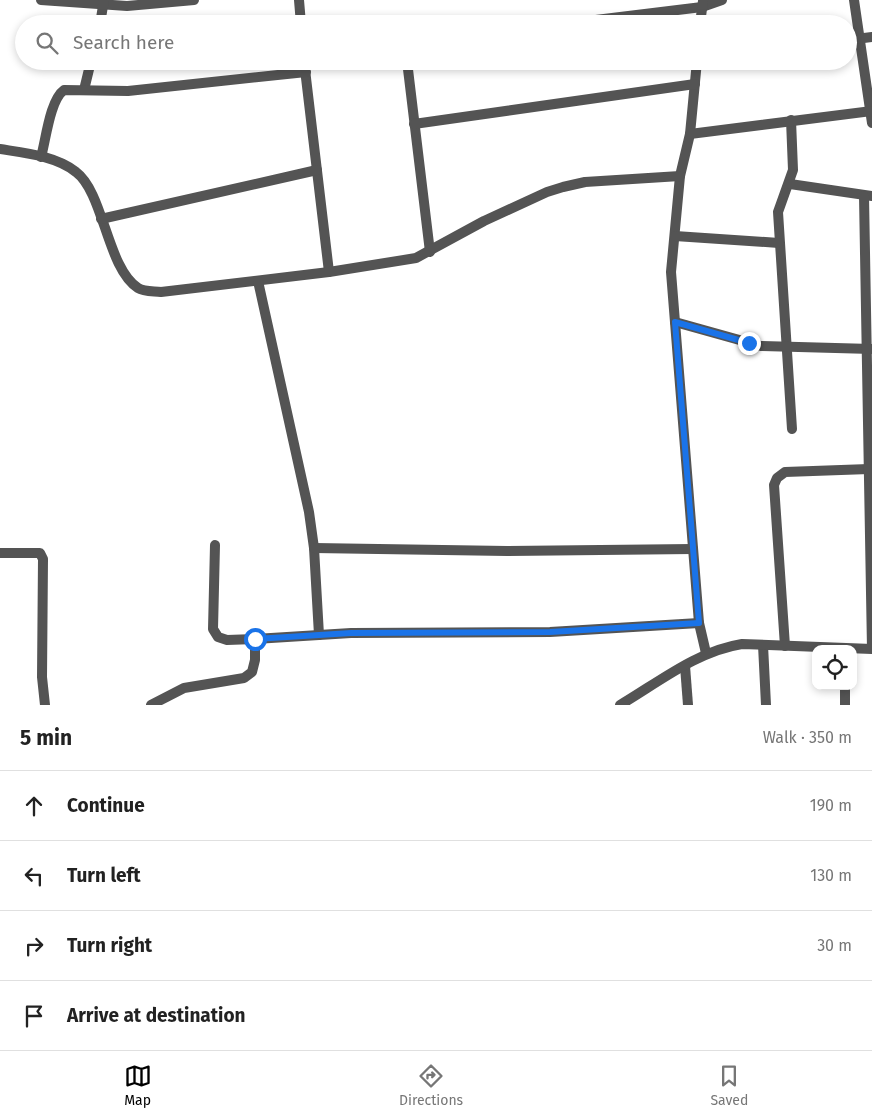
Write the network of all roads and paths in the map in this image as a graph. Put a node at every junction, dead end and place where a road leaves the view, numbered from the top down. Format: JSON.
{"nodes":[{"id":1,"x":41,"y":0,"type":"edge"},
{"id":2,"x":194,"y":0,"type":"edge"},
{"id":3,"x":299,"y":0,"type":"edge"},
{"id":4,"x":722,"y":0,"type":"edge"},
{"id":5,"x":854,"y":0,"type":"edge"},
{"id":6,"x":104,"y":3,"type":"edge"},
{"id":7,"x":702,"y":4,"type":"edge"},
{"id":8,"x":300,"y":15,"type":"edge"},
{"id":9,"x":626,"y":15,"type":"edge"},
{"id":10,"x":856,"y":15,"type":"edge"},
{"id":11,"x":857,"y":19,"type":"edge"},
{"id":12,"x":872,"y":37,"type":"edge"},
{"id":13,"x":857,"y":38,"type":"edge"},
{"id":14,"x":860,"y":38,"type":"junction"},
{"id":15,"x":89,"y":70,"type":"edge"},
{"id":16,"x":283,"y":70,"type":"edge"},
{"id":17,"x":305,"y":70,"type":"edge"},
{"id":18,"x":408,"y":70,"type":"edge"},
{"id":19,"x":696,"y":70,"type":"edge"},
{"id":20,"x":695,"y":84,"type":"junction"},
{"id":21,"x":84,"y":90,"type":"junction"},
{"id":22,"x":871,"y":111,"type":"edge"},
{"id":23,"x":791,"y":120,"type":"junction"},
{"id":24,"x":872,"y":123,"type":"edge"},
{"id":25,"x":414,"y":124,"type":"junction"},
{"id":26,"x":690,"y":134,"type":"junction"},
{"id":27,"x":0,"y":150,"type":"edge"},
{"id":28,"x":41,"y":157,"type":"junction"},
{"id":29,"x":316,"y":170,"type":"junction"},
{"id":30,"x":680,"y":176,"type":"junction"},
{"id":31,"x":790,"y":184,"type":"junction"},
{"id":32,"x":868,"y":196,"type":"edge"},
{"id":33,"x":101,"y":219,"type":"junction"},
{"id":34,"x":675,"y":236,"type":"junction"},
{"id":35,"x":779,"y":244,"type":"junction"},
{"id":36,"x":430,"y":252,"type":"junction"},
{"id":37,"x":329,"y":272,"type":"junction"},
{"id":38,"x":258,"y":281,"type":"junction"},
{"id":39,"x":675,"y":322,"type":"junction"},
{"id":40,"x":788,"y":347,"type":"junction"},
{"id":41,"x":869,"y":349,"type":"edge"},
{"id":42,"x":792,"y":429,"type":"dead end"},
{"id":43,"x":869,"y":469,"type":"junction"},
{"id":44,"x":215,"y":545,"type":"dead end"},
{"id":45,"x":314,"y":548,"type":"junction"},
{"id":46,"x":693,"y":548,"type":"junction"},
{"id":47,"x":0,"y":553,"type":"edge"},
{"id":48,"x":699,"y":623,"type":"junction"},
{"id":49,"x":319,"y":635,"type":"junction"},
{"id":50,"x":255,"y":639,"type":"junction"},
{"id":51,"x":764,"y":645,"type":"junction"},
{"id":52,"x":785,"y":646,"type":"junction"},
{"id":53,"x":812,"y":647,"type":"edge"},
{"id":54,"x":857,"y":648,"type":"edge"},
{"id":55,"x":706,"y":653,"type":"junction"},
{"id":56,"x":685,"y":666,"type":"junction"},
{"id":57,"x":845,"y":690,"type":"edge"},
{"id":58,"x":45,"y":705,"type":"edge"},
{"id":59,"x":151,"y":705,"type":"edge"},
{"id":60,"x":620,"y":705,"type":"edge"},
{"id":61,"x":688,"y":705,"type":"edge"},
{"id":62,"x":766,"y":705,"type":"edge"},
{"id":63,"x":845,"y":705,"type":"edge"}],
"edges":[{"from":1,"to":6,"type":"street"},
{"from":2,"to":6,"type":"street"},
{"from":3,"to":8,"type":"street"},
{"from":4,"to":7,"type":"street"},
{"from":5,"to":10,"type":"street"},
{"from":7,"to":9,"type":"street"},
{"from":11,"to":14,"type":"street"},
{"from":12,"to":14,"type":"street"},
{"from":13,"to":14,"type":"street"},
{"from":14,"to":22,"type":"street"},
{"from":15,"to":21,"type":"street"},
{"from":16,"to":21,"type":"street"},
{"from":17,"to":29,"type":"street"},
{"from":18,"to":25,"type":"street"},
{"from":19,"to":20,"type":"street"},
{"from":20,"to":25,"type":"street"},
{"from":20,"to":26,"type":"street"},
{"from":21,"to":28,"type":"street"},
{"from":22,"to":23,"type":"street"},
{"from":22,"to":24,"type":"street"},
{"from":23,"to":26,"type":"street"},
{"from":23,"to":31,"type":"street"},
{"from":25,"to":36,"type":"street"},
{"from":26,"to":30,"type":"street"},
{"from":27,"to":28,"type":"street"},
{"from":28,"to":33,"type":"street"},
{"from":29,"to":33,"type":"street"},
{"from":29,"to":37,"type":"street"},
{"from":30,"to":34,"type":"street"},
{"from":30,"to":36,"type":"street"},
{"from":31,"to":32,"type":"street"},
{"from":31,"to":35,"type":"street"},
{"from":32,"to":41,"type":"street"},
{"from":33,"to":38,"type":"street"},
{"from":34,"to":35,"type":"street"},
{"from":34,"to":39,"type":"street"},
{"from":35,"to":40,"type":"street"},
{"from":36,"to":37,"type":"street"},
{"from":37,"to":38,"type":"street"},
{"from":38,"to":45,"type":"street"},
{"from":39,"to":40,"type":"street"},
{"from":39,"to":46,"type":"street"},
{"from":40,"to":41,"type":"street"},
{"from":40,"to":42,"type":"street"},
{"from":41,"to":43,"type":"street"},
{"from":43,"to":52,"type":"street"},
{"from":43,"to":54,"type":"street"},
{"from":44,"to":50,"type":"street"},
{"from":45,"to":46,"type":"street"},
{"from":45,"to":49,"type":"street"},
{"from":46,"to":48,"type":"street"},
{"from":47,"to":58,"type":"street"},
{"from":48,"to":49,"type":"street"},
{"from":48,"to":55,"type":"street"},
{"from":49,"to":50,"type":"street"},
{"from":50,"to":59,"type":"street"},
{"from":51,"to":52,"type":"street"},
{"from":51,"to":55,"type":"street"},
{"from":51,"to":62,"type":"street"},
{"from":52,"to":53,"type":"street"},
{"from":55,"to":56,"type":"street"},
{"from":56,"to":60,"type":"street"},
{"from":56,"to":61,"type":"street"},
{"from":57,"to":63,"type":"street"}]}
